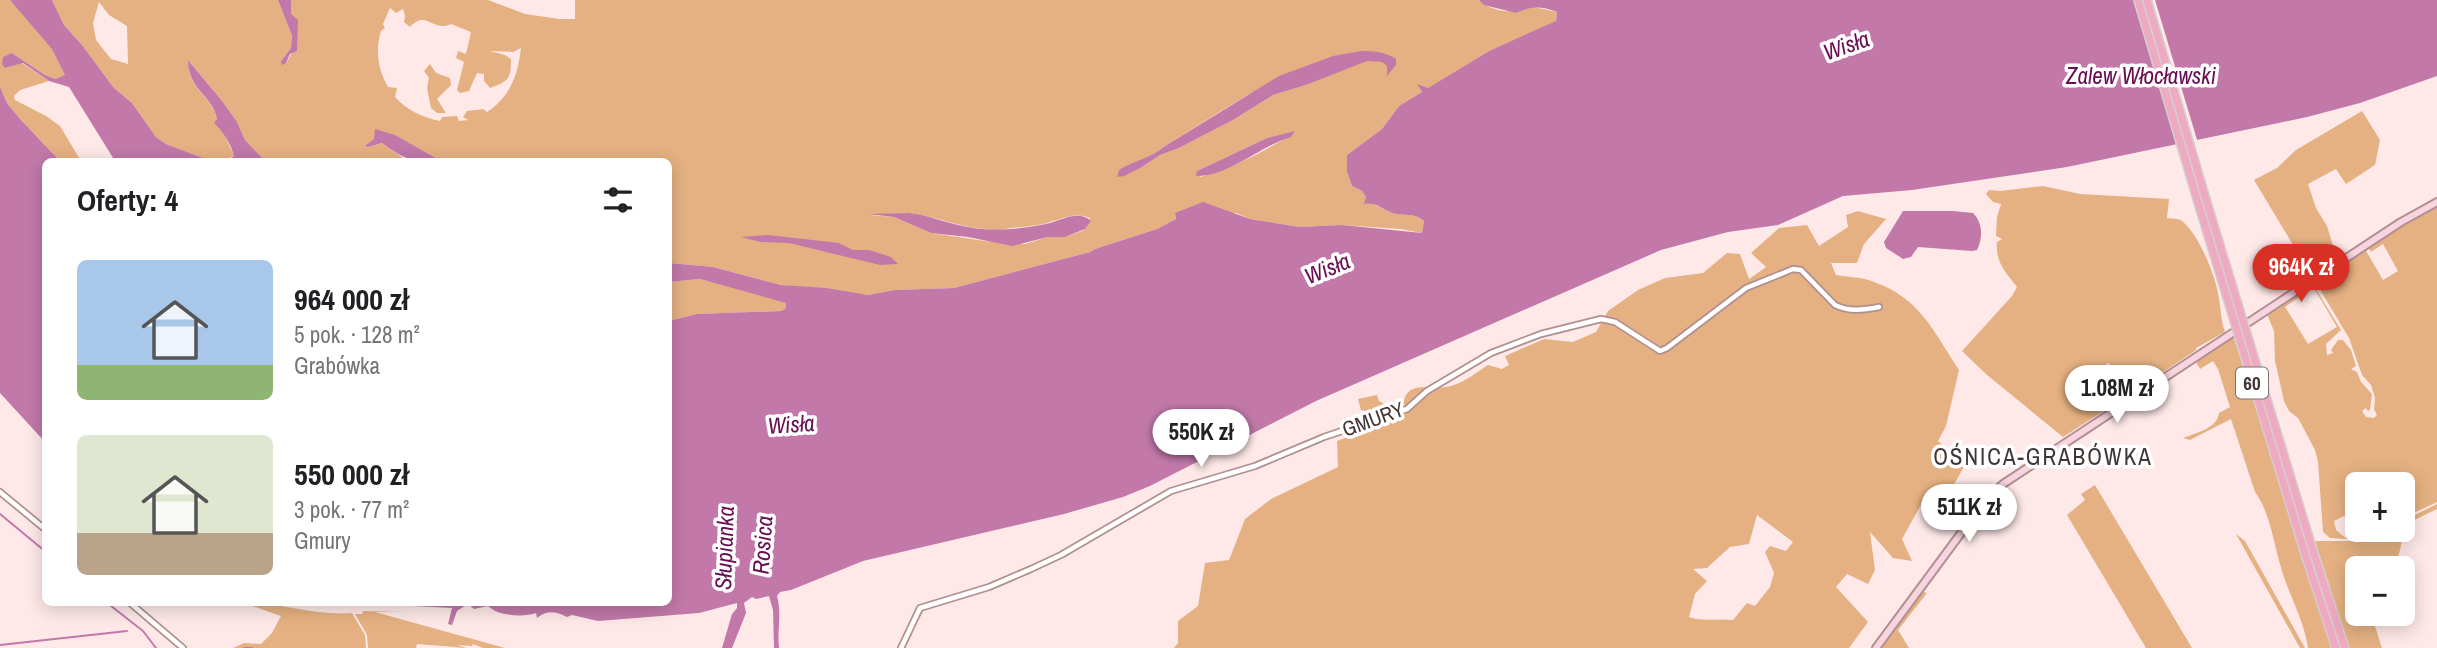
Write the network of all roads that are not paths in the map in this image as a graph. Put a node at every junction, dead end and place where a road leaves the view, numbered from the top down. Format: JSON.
{"nodes":[{"id":1,"x":2138,"y":0,"type":"edge"},
{"id":2,"x":2147,"y":0,"type":"edge"},
{"id":3,"x":2437,"y":202,"type":"edge"},
{"id":4,"x":2204,"y":207,"type":"junction"},
{"id":5,"x":1879,"y":307,"type":"dead end"},
{"id":6,"x":0,"y":492,"type":"edge"},
{"id":7,"x":42,"y":527,"type":"edge"},
{"id":8,"x":134,"y":606,"type":"edge"},
{"id":9,"x":183,"y":648,"type":"edge"},
{"id":10,"x":901,"y":648,"type":"edge"},
{"id":11,"x":1876,"y":648,"type":"edge"},
{"id":12,"x":2336,"y":648,"type":"edge"},
{"id":13,"x":2345,"y":648,"type":"edge"}],
"edges":[{"from":1,"to":4,"type":"main road","number":"60"},
{"from":2,"to":4,"type":"main road","number":"60"},
{"from":3,"to":11,"type":"street"},
{"from":4,"to":12,"type":"main road","number":"60","bridge":true},
{"from":4,"to":13,"type":"main road","number":"60","bridge":true},
{"from":5,"to":10,"type":"street","name":"GMURY"},
{"from":6,"to":7,"type":"street"},
{"from":8,"to":9,"type":"street"}]}
